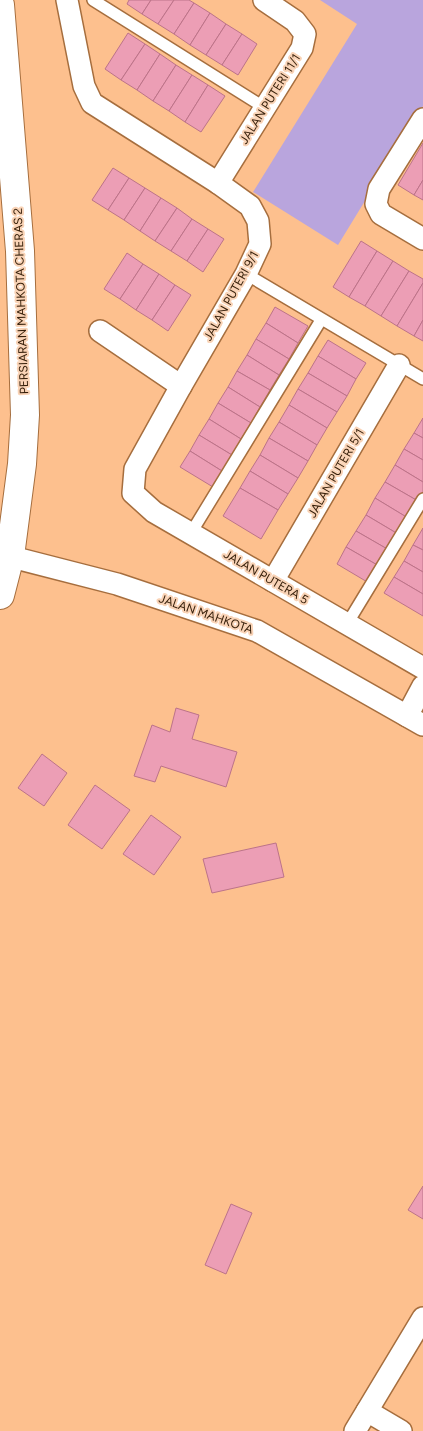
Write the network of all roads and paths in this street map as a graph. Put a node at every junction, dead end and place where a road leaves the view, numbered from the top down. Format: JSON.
{"nodes":[{"id":1,"x":67,"y":0,"type":"edge"},
{"id":2,"x":93,"y":0,"type":"edge"},
{"id":3,"x":264,"y":0,"type":"edge"},
{"id":4,"x":0,"y":6,"type":"edge"},
{"id":5,"x":265,"y":108,"type":"junction"},
{"id":6,"x":423,"y":119,"type":"edge"},
{"id":7,"x":218,"y":183,"type":"junction"},
{"id":8,"x":423,"y":239,"type":"edge"},
{"id":9,"x":246,"y":274,"type":"junction"},
{"id":10,"x":321,"y":320,"type":"junction"},
{"id":11,"x":100,"y":331,"type":"dead end"},
{"id":12,"x":399,"y":365,"type":"junction"},
{"id":13,"x":423,"y":379,"type":"edge"},
{"id":14,"x":181,"y":386,"type":"junction"},
{"id":15,"x":135,"y":469,"type":"joint"},
{"id":16,"x":423,"y":498,"type":"edge"},
{"id":17,"x":191,"y":533,"type":"junction"},
{"id":18,"x":5,"y":555,"type":"edge"},
{"id":19,"x":273,"y":582,"type":"junction"},
{"id":20,"x":0,"y":595,"type":"edge"},
{"id":21,"x":347,"y":624,"type":"junction"},
{"id":22,"x":423,"y":668,"type":"edge"},
{"id":23,"x":423,"y":686,"type":"edge"},
{"id":24,"x":418,"y":719,"type":"edge"},
{"id":25,"x":422,"y":1321,"type":"edge"},
{"id":26,"x":367,"y":1411,"type":"junction"},
{"id":27,"x":355,"y":1431,"type":"edge"},
{"id":28,"x":401,"y":1431,"type":"edge"}],
"edges":[{"from":1,"to":7,"type":"street","name":"JALAN PUTERI 9/1"},
{"from":2,"to":5,"type":"lane"},
{"from":3,"to":5,"type":"street","name":"JALAN PUTERI 11/1"},
{"from":4,"to":18,"type":"street","name":"PERSIARAN MAHKOTA CHERAS 2"},
{"from":5,"to":7,"type":"street","name":"JALAN PUTERI 11/1"},
{"from":6,"to":8,"type":"street"},
{"from":7,"to":9,"type":"street","name":"JALAN PUTERI 9/1"},
{"from":9,"to":10,"type":"lane"},
{"from":9,"to":14,"type":"street","name":"JALAN PUTERI 9/1"},
{"from":10,"to":12,"type":"lane"},
{"from":10,"to":17,"type":"lane"},
{"from":11,"to":14,"type":"street"},
{"from":12,"to":13,"type":"lane"},
{"from":12,"to":19,"type":"street","name":"JALAN PUTERI 5/1"},
{"from":14,"to":15,"type":"street","name":"JALAN PUTERI 9/1"},
{"from":15,"to":17,"type":"street","name":"JALAN PUTERA 5"},
{"from":16,"to":21,"type":"lane"},
{"from":17,"to":19,"type":"street","name":"JALAN PUTERA 5"},
{"from":18,"to":20,"type":"street","name":"PERSIARAN MAHKOTA CHERAS 2"},
{"from":18,"to":24,"type":"street","name":"JALAN MAHKOTA"},
{"from":19,"to":21,"type":"street","name":"JALAN PUTERA 5"},
{"from":21,"to":22,"type":"street","name":"JALAN PUTERA 5"},
{"from":23,"to":24,"type":"street"},
{"from":25,"to":26,"type":"street"},
{"from":26,"to":27,"type":"street"},
{"from":26,"to":28,"type":"street"}]}
